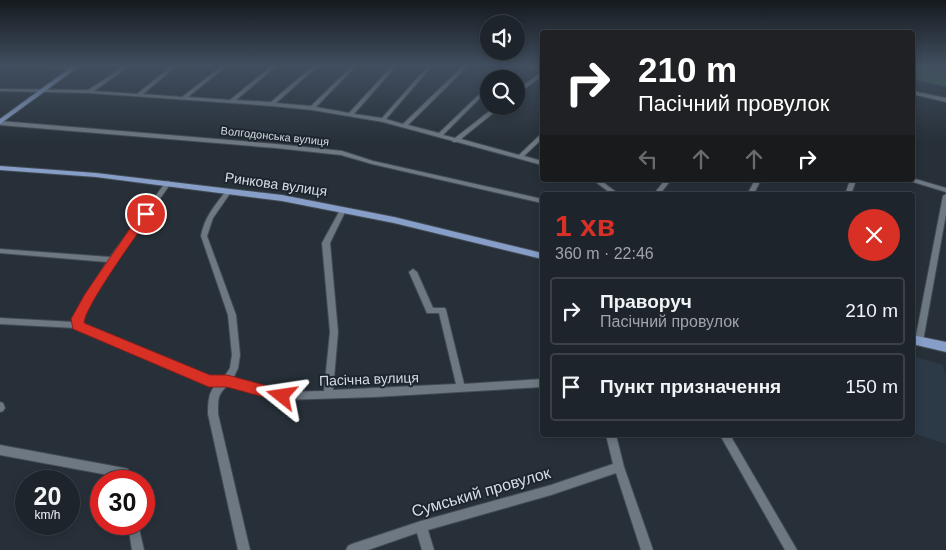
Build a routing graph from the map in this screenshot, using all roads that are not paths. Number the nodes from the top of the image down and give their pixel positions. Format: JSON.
{"nodes":[{"id":1,"x":14,"y":91,"type":"edge"},
{"id":2,"x":144,"y":91,"type":"edge"},
{"id":3,"x":192,"y":91,"type":"edge"},
{"id":4,"x":245,"y":91,"type":"edge"},
{"id":5,"x":287,"y":91,"type":"edge"},
{"id":6,"x":330,"y":91,"type":"edge"},
{"id":7,"x":372,"y":91,"type":"edge"},
{"id":8,"x":409,"y":91,"type":"edge"},
{"id":9,"x":440,"y":91,"type":"edge"},
{"id":10,"x":41,"y":92,"type":"junction"},
{"id":11,"x":90,"y":92,"type":"joint"},
{"id":12,"x":915,"y":93,"type":"edge"},
{"id":13,"x":480,"y":95,"type":"edge"},
{"id":14,"x":137,"y":96,"type":"junction"},
{"id":15,"x":182,"y":98,"type":"junction"},
{"id":16,"x":946,"y":100,"type":"edge"},
{"id":17,"x":232,"y":101,"type":"junction"},
{"id":18,"x":272,"y":104,"type":"junction"},
{"id":19,"x":312,"y":108,"type":"junction"},
{"id":20,"x":350,"y":115,"type":"junction"},
{"id":21,"x":488,"y":115,"type":"edge"},
{"id":22,"x":383,"y":120,"type":"junction"},
{"id":23,"x":0,"y":123,"type":"edge"},
{"id":24,"x":404,"y":126,"type":"junction"},
{"id":25,"x":439,"y":136,"type":"junction"},
{"id":26,"x":540,"y":138,"type":"edge"},
{"id":27,"x":455,"y":141,"type":"junction"},
{"id":28,"x":520,"y":157,"type":"junction"},
{"id":29,"x":540,"y":162,"type":"edge"},
{"id":30,"x":0,"y":168,"type":"edge"},
{"id":31,"x":915,"y":181,"type":"edge"},
{"id":32,"x":599,"y":182,"type":"edge"},
{"id":33,"x":666,"y":182,"type":"edge"},
{"id":34,"x":168,"y":183,"type":"junction"},
{"id":35,"x":946,"y":190,"type":"edge"},
{"id":36,"x":228,"y":192,"type":"junction"},
{"id":37,"x":613,"y":192,"type":"edge"},
{"id":38,"x":658,"y":192,"type":"edge"},
{"id":39,"x":946,"y":196,"type":"edge"},
{"id":40,"x":540,"y":200,"type":"edge"},
{"id":41,"x":343,"y":210,"type":"junction"},
{"id":42,"x":0,"y":251,"type":"edge"},
{"id":43,"x":540,"y":256,"type":"edge"},
{"id":44,"x":114,"y":260,"type":"junction"},
{"id":45,"x":413,"y":272,"type":"dead end"},
{"id":46,"x":0,"y":321,"type":"edge"},
{"id":47,"x":78,"y":326,"type":"junction"},
{"id":48,"x":916,"y":340,"type":"edge"},
{"id":49,"x":946,"y":348,"type":"edge"},
{"id":50,"x":227,"y":381,"type":"junction"},
{"id":51,"x":540,"y":383,"type":"edge"},
{"id":52,"x":461,"y":388,"type":"junction"},
{"id":53,"x":328,"y":394,"type":"junction"},
{"id":54,"x":612,"y":437,"type":"edge"},
{"id":55,"x":726,"y":437,"type":"edge"},
{"id":56,"x":0,"y":450,"type":"edge"},
{"id":57,"x":619,"y":467,"type":"junction"},
{"id":58,"x":108,"y":470,"type":"edge"},
{"id":59,"x":421,"y":526,"type":"junction"},
{"id":60,"x":135,"y":535,"type":"edge"},
{"id":61,"x":138,"y":550,"type":"edge"},
{"id":62,"x":244,"y":550,"type":"edge"},
{"id":63,"x":352,"y":550,"type":"edge"},
{"id":64,"x":428,"y":550,"type":"edge"},
{"id":65,"x":647,"y":550,"type":"edge"},
{"id":66,"x":791,"y":550,"type":"edge"}],
"edges":[{"from":1,"to":10,"type":"street"},
{"from":2,"to":14,"type":"street"},
{"from":3,"to":15,"type":"street"},
{"from":4,"to":17,"type":"street"},
{"from":5,"to":18,"type":"street"},
{"from":6,"to":19,"type":"street"},
{"from":7,"to":20,"type":"street"},
{"from":8,"to":22,"type":"street"},
{"from":9,"to":24,"type":"street"},
{"from":10,"to":11,"type":"street"},
{"from":10,"to":23,"type":"main road"},
{"from":11,"to":14,"type":"street"},
{"from":12,"to":16,"type":"street"},
{"from":13,"to":25,"type":"street"},
{"from":14,"to":15,"type":"street"},
{"from":15,"to":17,"type":"street"},
{"from":17,"to":18,"type":"street"},
{"from":18,"to":19,"type":"street"},
{"from":19,"to":20,"type":"street"},
{"from":20,"to":22,"type":"street"},
{"from":21,"to":27,"type":"street"},
{"from":22,"to":24,"type":"street"},
{"from":23,"to":40,"type":"street","name":"Волгодонська вулиця"},
{"from":24,"to":25,"type":"street"},
{"from":25,"to":27,"type":"street"},
{"from":26,"to":28,"type":"street"},
{"from":27,"to":28,"type":"street"},
{"from":28,"to":29,"type":"street"},
{"from":30,"to":34,"type":"main road","name":"Ринкова вулиця"},
{"from":31,"to":35,"type":"street"},
{"from":32,"to":37,"type":"street"},
{"from":33,"to":38,"type":"street"},
{"from":34,"to":36,"type":"main road","name":"Ринкова вулиця"},
{"from":34,"to":44,"type":"street"},
{"from":36,"to":41,"type":"main road","name":"Ринкова вулиця"},
{"from":36,"to":50,"type":"street"},
{"from":39,"to":48,"type":"street"},
{"from":41,"to":43,"type":"main road","name":"Ринкова вулиця"},
{"from":41,"to":53,"type":"street"},
{"from":42,"to":44,"type":"street"},
{"from":44,"to":47,"type":"street"},
{"from":45,"to":52,"type":"street"},
{"from":46,"to":47,"type":"street","name":"Пасічна вулиця"},
{"from":47,"to":50,"type":"street","name":"Пасічна вулиця"},
{"from":48,"to":49,"type":"main road"},
{"from":50,"to":53,"type":"street","name":"Пасічна вулиця"},
{"from":50,"to":62,"type":"street"},
{"from":51,"to":52,"type":"street","name":"Пасічна вулиця"},
{"from":52,"to":53,"type":"street","name":"Пасічна вулиця"},
{"from":54,"to":57,"type":"street"},
{"from":55,"to":66,"type":"street"},
{"from":56,"to":58,"type":"street"},
{"from":57,"to":59,"type":"street","name":"Сумський провулок"},
{"from":57,"to":65,"type":"street"},
{"from":59,"to":63,"type":"street","name":"Сумський провулок"},
{"from":59,"to":64,"type":"street"},
{"from":60,"to":61,"type":"street"}]}
